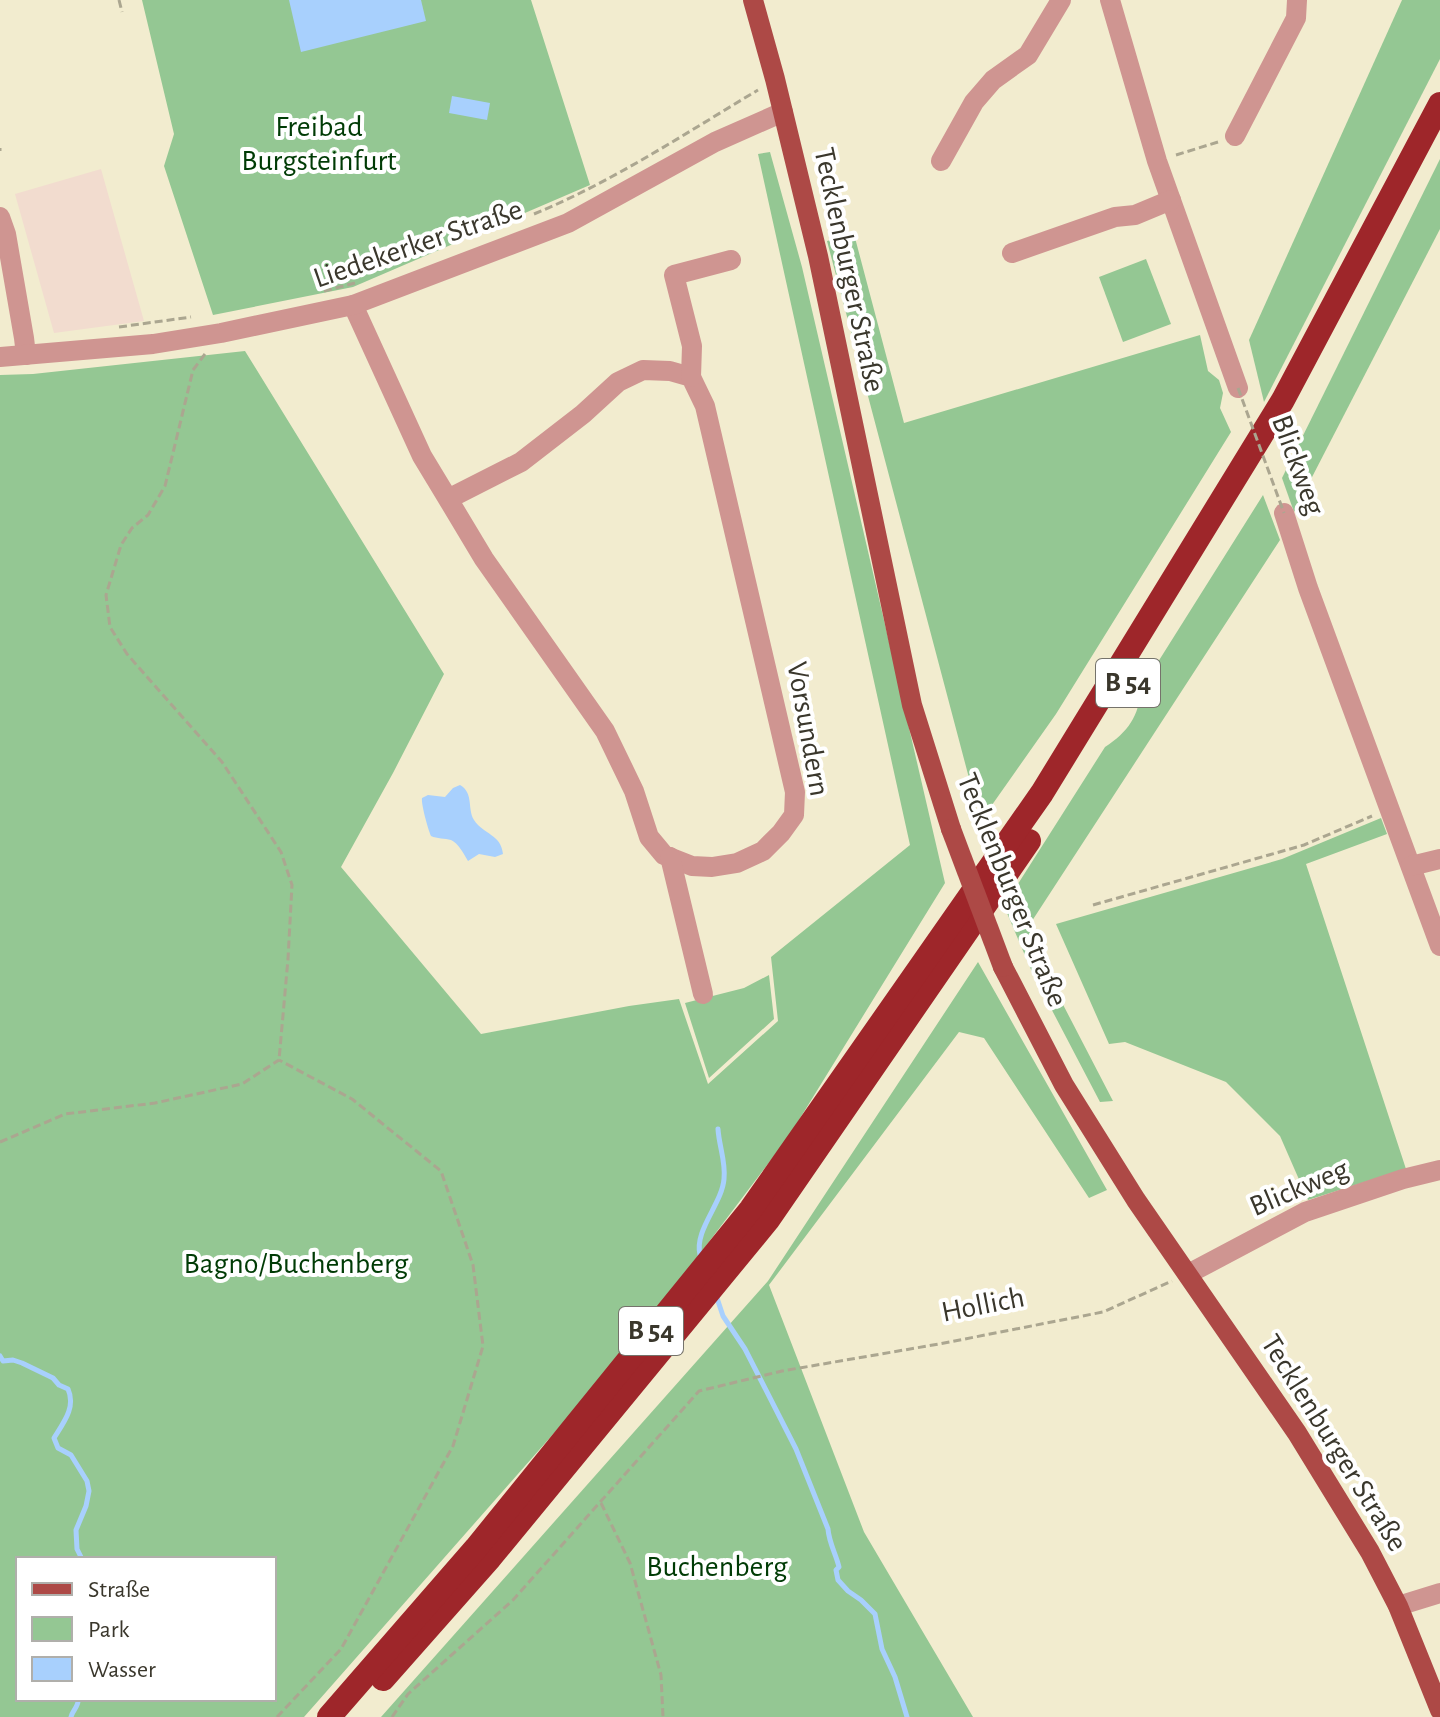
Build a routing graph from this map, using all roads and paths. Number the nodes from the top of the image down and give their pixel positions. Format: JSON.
{"nodes":[{"id":1,"x":119,"y":0,"type":"edge"},
{"id":2,"x":753,"y":0,"type":"edge"},
{"id":3,"x":1061,"y":0,"type":"edge"},
{"id":4,"x":1110,"y":0,"type":"edge"},
{"id":5,"x":1297,"y":0,"type":"edge"},
{"id":6,"x":122,"y":12,"type":"dead end"},
{"id":7,"x":775,"y":79,"type":"junction"},
{"id":8,"x":1440,"y":104,"type":"edge"},
{"id":9,"x":783,"y":112,"type":"junction"},
{"id":10,"x":1440,"y":133,"type":"edge"},
{"id":11,"x":1235,"y":136,"type":"joint"},
{"id":12,"x":941,"y":161,"type":"dead end"},
{"id":13,"x":1157,"y":161,"type":"junction"},
{"id":14,"x":1171,"y":200,"type":"junction"},
{"id":15,"x":530,"y":216,"type":"dead end"},
{"id":16,"x":0,"y":217,"type":"edge"},
{"id":17,"x":1012,"y":253,"type":"dead end"},
{"id":18,"x":731,"y":260,"type":"dead end"},
{"id":19,"x":364,"y":280,"type":"dead end"},
{"id":20,"x":321,"y":291,"type":"dead end"},
{"id":21,"x":353,"y":305,"type":"junction"},
{"id":22,"x":194,"y":317,"type":"dead end"},
{"id":23,"x":117,"y":327,"type":"dead end"},
{"id":24,"x":221,"y":333,"type":"junction"},
{"id":25,"x":26,"y":355,"type":"junction"},
{"id":26,"x":0,"y":357,"type":"edge"},
{"id":27,"x":691,"y":377,"type":"junction"},
{"id":28,"x":1238,"y":388,"type":"joint"},
{"id":29,"x":448,"y":499,"type":"junction"},
{"id":30,"x":1284,"y":513,"type":"joint"},
{"id":31,"x":1390,"y":809,"type":"junction"},
{"id":32,"x":670,"y":857,"type":"junction"},
{"id":33,"x":1440,"y":859,"type":"edge"},
{"id":34,"x":1411,"y":866,"type":"junction"},
{"id":35,"x":1093,"y":905,"type":"dead end"},
{"id":36,"x":1440,"y":946,"type":"edge"},
{"id":37,"x":703,"y":994,"type":"dead end"},
{"id":38,"x":279,"y":1060,"type":"junction"},
{"id":39,"x":0,"y":1142,"type":"edge"},
{"id":40,"x":1440,"y":1170,"type":"edge"},
{"id":41,"x":1188,"y":1274,"type":"junction"},
{"id":42,"x":601,"y":1503,"type":"junction"},
{"id":43,"x":1440,"y":1593,"type":"edge"},
{"id":44,"x":1398,"y":1606,"type":"junction"},
{"id":45,"x":1440,"y":1710,"type":"edge"},
{"id":46,"x":277,"y":1717,"type":"edge"},
{"id":47,"x":329,"y":1717,"type":"edge"},
{"id":48,"x":350,"y":1717,"type":"edge"},
{"id":49,"x":392,"y":1717,"type":"edge"},
{"id":50,"x":663,"y":1717,"type":"edge"}],
"edges":[{"from":1,"to":6,"type":"path"},
{"from":2,"to":7,"type":"main road","name":"Tecklenburger Straße"},
{"from":3,"to":12,"type":"street"},
{"from":4,"to":13,"type":"street","name":"Blickweg"},
{"from":5,"to":11,"type":"street"},
{"from":7,"to":9,"type":"main road","name":"Tecklenburger Straße"},
{"from":7,"to":15,"type":"path"},
{"from":8,"to":47,"type":"highway","number":"B 54"},
{"from":9,"to":21,"type":"street","name":"Liedekerker Straße"},
{"from":9,"to":41,"type":"main road","name":"Tecklenburger Straße","bridge":true},
{"from":10,"to":48,"type":"highway","number":"B 54"},
{"from":11,"to":13,"type":"path"},
{"from":13,"to":14,"type":"street","name":"Blickweg"},
{"from":14,"to":17,"type":"street"},
{"from":14,"to":28,"type":"street","name":"Blickweg"},
{"from":16,"to":25,"type":"street"},
{"from":18,"to":27,"type":"street"},
{"from":19,"to":20,"type":"path"},
{"from":21,"to":24,"type":"street","name":"Liedekerker Straße"},
{"from":21,"to":29,"type":"street"},
{"from":22,"to":23,"type":"path"},
{"from":24,"to":25,"type":"street","name":"Liedekerker Straße"},
{"from":24,"to":38,"type":"path"},
{"from":25,"to":26,"type":"street","name":"Liedekerker Straße"},
{"from":27,"to":29,"type":"street"},
{"from":27,"to":32,"type":"street","name":"Vorsundern"},
{"from":28,"to":30,"type":"path","name":"Blickweg","bridge":true},
{"from":29,"to":32,"type":"street"},
{"from":30,"to":31,"type":"street","name":"Blickweg"},
{"from":31,"to":34,"type":"street","name":"Blickweg"},
{"from":31,"to":35,"type":"path"},
{"from":32,"to":37,"type":"street"},
{"from":33,"to":34,"type":"street"},
{"from":34,"to":36,"type":"street","name":"Blickweg"},
{"from":38,"to":39,"type":"path"},
{"from":38,"to":46,"type":"path"},
{"from":40,"to":41,"type":"street","name":"Blickweg"},
{"from":41,"to":42,"type":"path","name":"Hollich"},
{"from":41,"to":44,"type":"main road","name":"Tecklenburger Straße"},
{"from":42,"to":49,"type":"path","name":"Hollich"},
{"from":42,"to":50,"type":"path"},
{"from":43,"to":44,"type":"street"},
{"from":44,"to":45,"type":"main road","name":"Tecklenburger Straße"}]}
